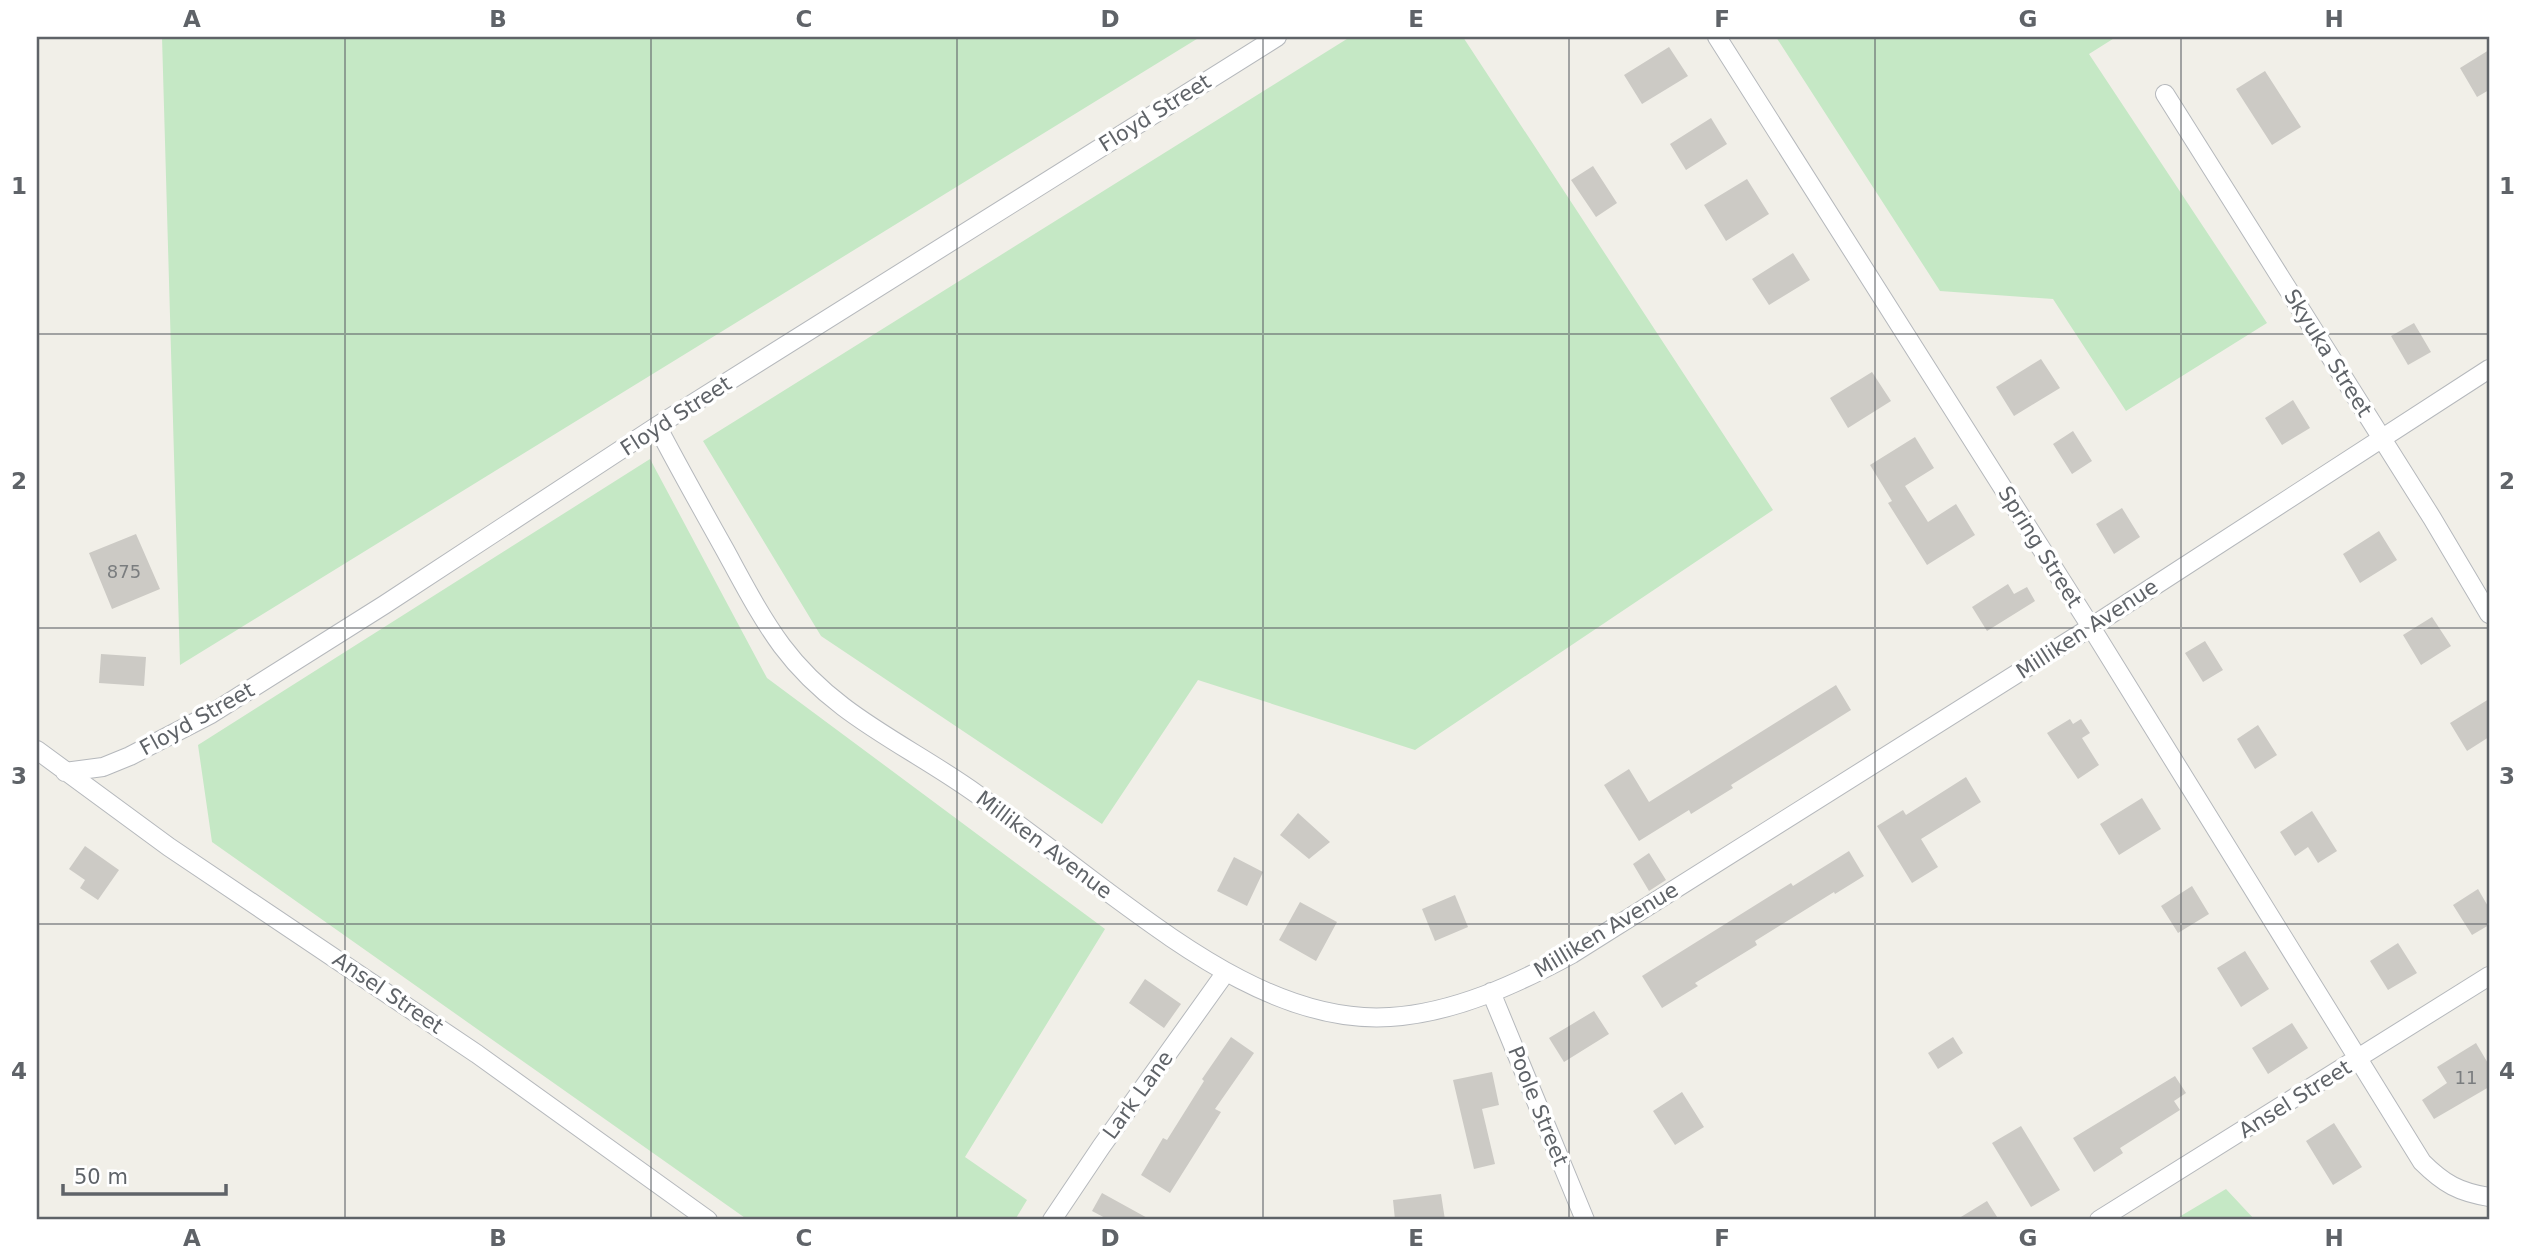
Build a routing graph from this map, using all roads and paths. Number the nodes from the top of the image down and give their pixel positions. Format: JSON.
{"nodes":[{"id":1,"x":1277,"y":37,"type":"edge"},
{"id":2,"x":1717,"y":37,"type":"edge"},
{"id":3,"x":2165,"y":94,"type":"dead end"},
{"id":4,"x":2489,"y":369,"type":"edge"},
{"id":5,"x":657,"y":426,"type":"junction"},
{"id":6,"x":2381,"y":438,"type":"junction"},
{"id":7,"x":2489,"y":614,"type":"edge"},
{"id":8,"x":2091,"y":627,"type":"junction"},
{"id":9,"x":37,"y":750,"type":"edge"},
{"id":10,"x":65,"y":772,"type":"junction"},
{"id":11,"x":1226,"y":972,"type":"junction"},
{"id":12,"x":2489,"y":976,"type":"edge"},
{"id":13,"x":1491,"y":992,"type":"junction"},
{"id":14,"x":2358,"y":1059,"type":"junction"},
{"id":15,"x":2489,"y":1197,"type":"edge"},
{"id":16,"x":708,"y":1220,"type":"edge"},
{"id":17,"x":1052,"y":1220,"type":"edge"},
{"id":18,"x":1585,"y":1220,"type":"edge"},
{"id":19,"x":2099,"y":1220,"type":"edge"}],
"edges":[{"from":1,"to":5,"type":"street","name":"Floyd Street"},
{"from":2,"to":8,"type":"street","name":"Spring Street"},
{"from":3,"to":6,"type":"street","name":"Skyuka Street"},
{"from":4,"to":6,"type":"street","name":"Milliken Avenue"},
{"from":5,"to":10,"type":"street","name":"Floyd Street"},
{"from":5,"to":11,"type":"street","name":"Milliken Avenue"},
{"from":6,"to":7,"type":"street","name":"Skyuka Street"},
{"from":6,"to":8,"type":"street","name":"Milliken Avenue"},
{"from":8,"to":13,"type":"street","name":"Milliken Avenue"},
{"from":8,"to":14,"type":"street","name":"Spring Street"},
{"from":9,"to":10,"type":"street","name":"Ansel Street"},
{"from":10,"to":16,"type":"street","name":"Ansel Street"},
{"from":11,"to":13,"type":"street","name":"Milliken Avenue"},
{"from":11,"to":17,"type":"street","name":"Lark Lane"},
{"from":12,"to":14,"type":"street","name":"Ansel Street"},
{"from":13,"to":18,"type":"street","name":"Poole Street"},
{"from":14,"to":15,"type":"street","name":"Spring Street"},
{"from":14,"to":19,"type":"street","name":"Ansel Street"}]}
